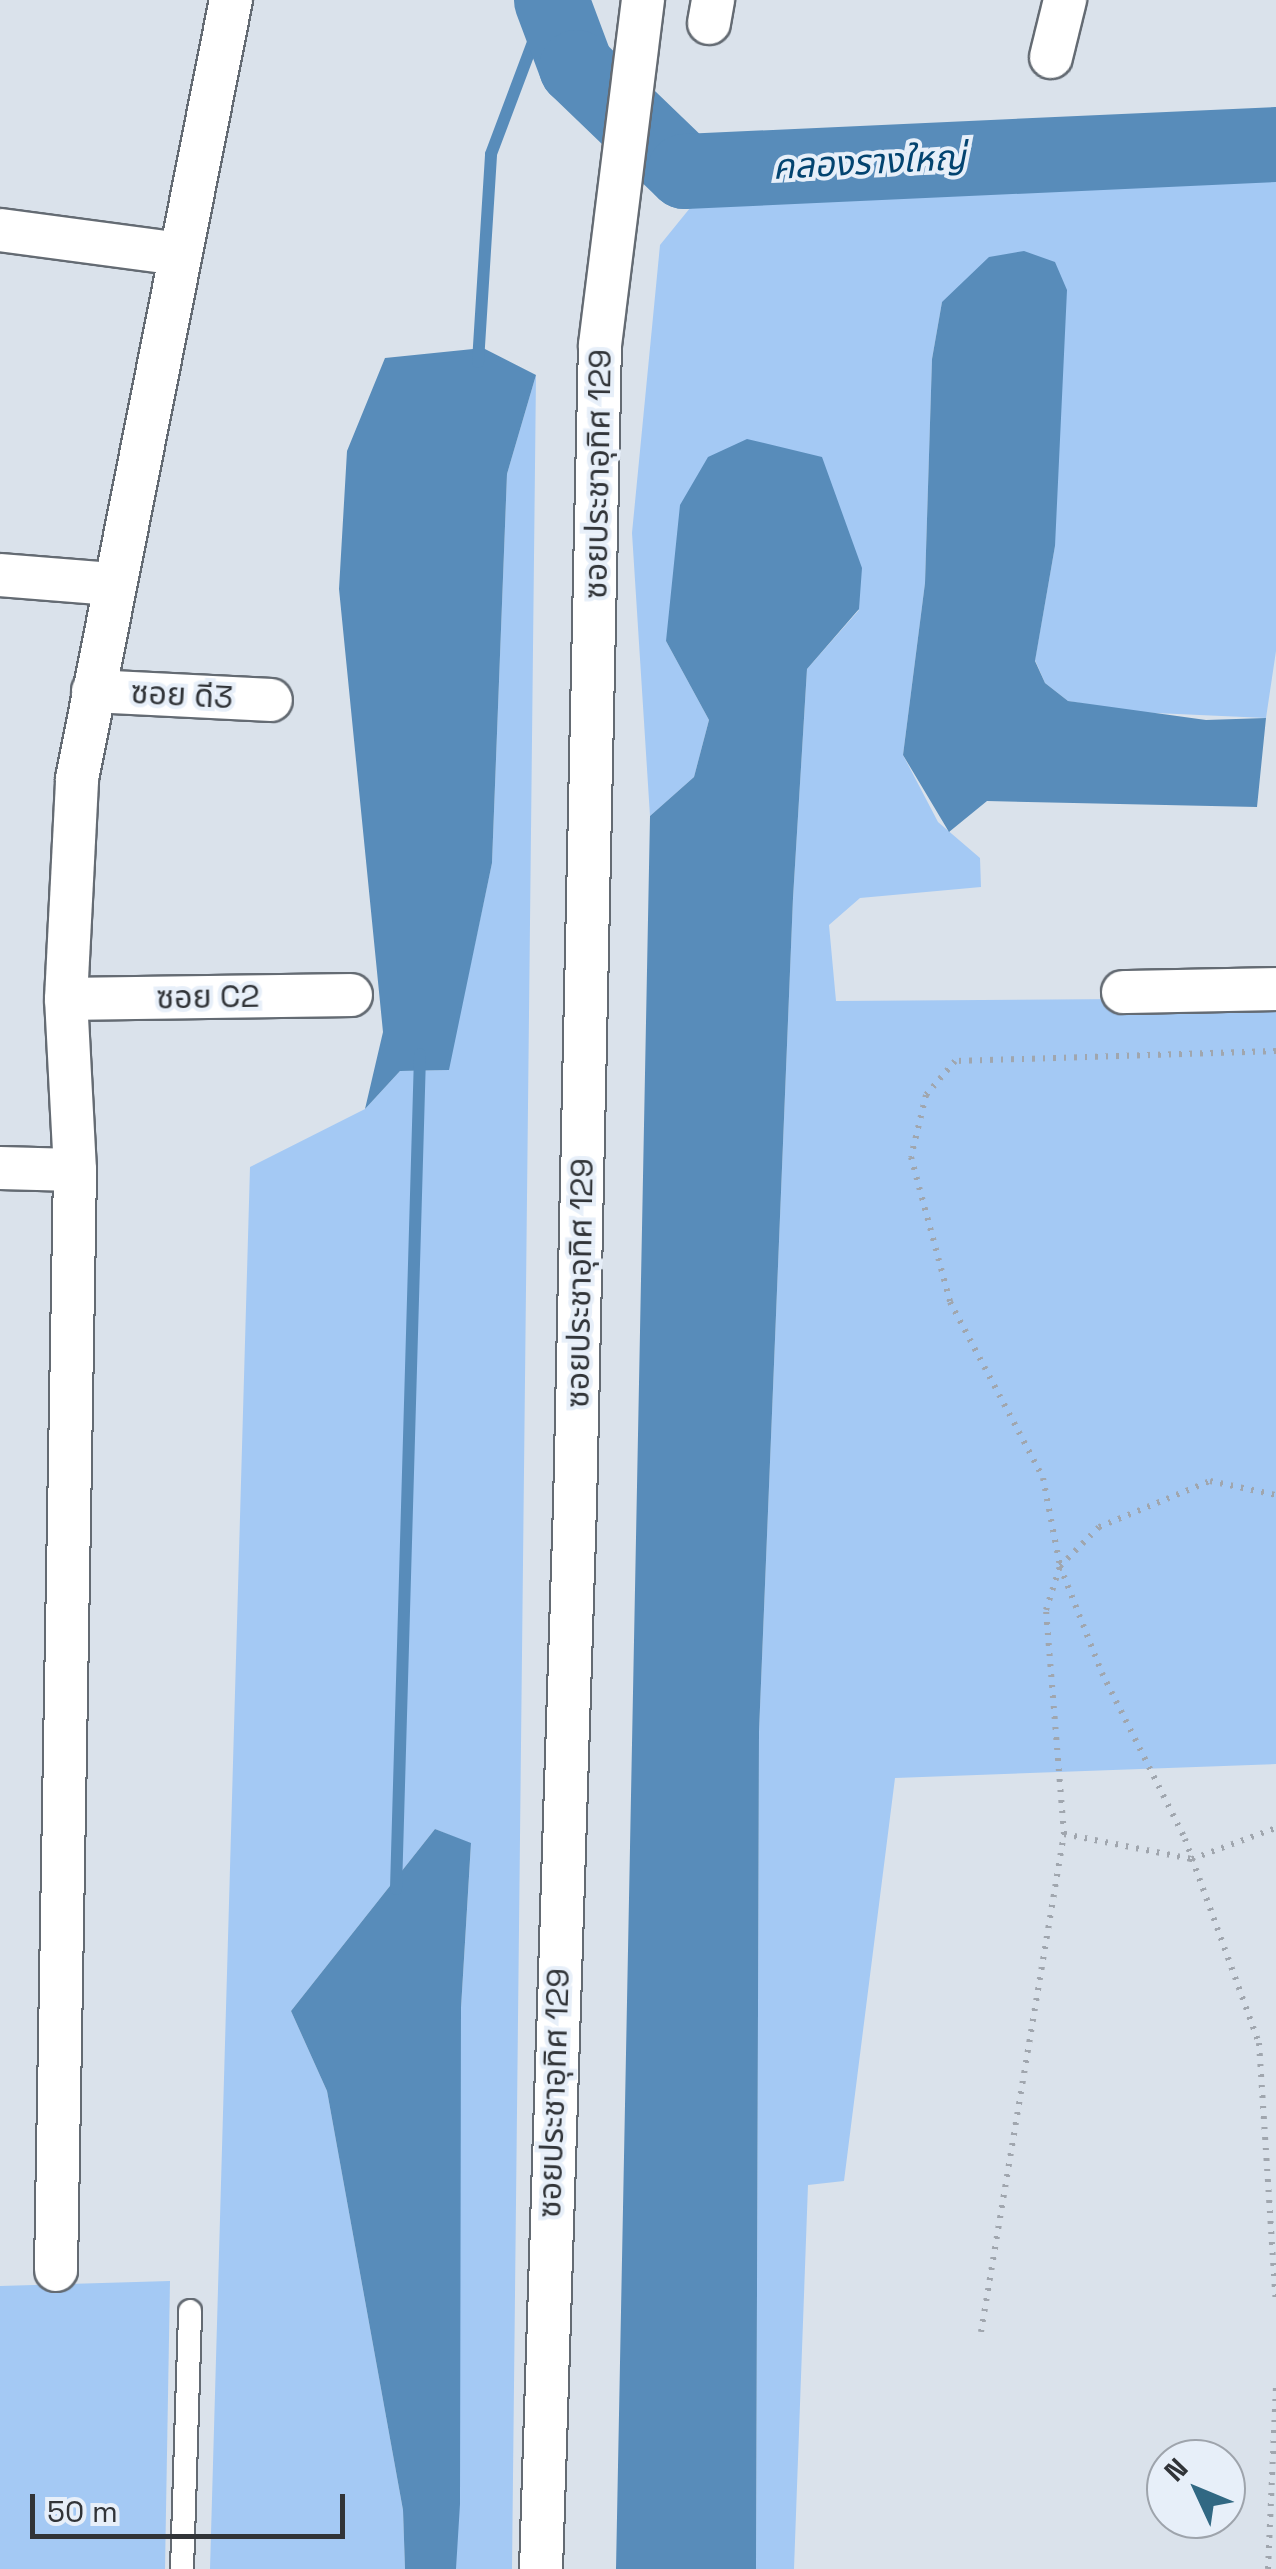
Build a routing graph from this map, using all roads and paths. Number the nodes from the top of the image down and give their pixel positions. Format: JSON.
{"nodes":[{"id":1,"x":231,"y":0,"type":"edge"},
{"id":2,"x":643,"y":0,"type":"edge"},
{"id":3,"x":1065,"y":0,"type":"edge"},
{"id":4,"x":1051,"y":58,"type":"dead end"},
{"id":5,"x":0,"y":230,"type":"edge"},
{"id":6,"x":180,"y":254,"type":"junction"},
{"id":7,"x":0,"y":575,"type":"edge"},
{"id":8,"x":113,"y":584,"type":"junction"},
{"id":9,"x":93,"y":691,"type":"junction"},
{"id":10,"x":272,"y":700,"type":"dead end"},
{"id":11,"x":1276,"y":989,"type":"edge"},
{"id":12,"x":1123,"y":992,"type":"dead end"},
{"id":13,"x":351,"y":996,"type":"dead end"},
{"id":14,"x":66,"y":999,"type":"junction"},
{"id":15,"x":1276,"y":1050,"type":"edge"},
{"id":16,"x":0,"y":1168,"type":"edge"},
{"id":17,"x":75,"y":1170,"type":"junction"},
{"id":18,"x":1276,"y":1495,"type":"edge"},
{"id":19,"x":1060,"y":1566,"type":"junction"},
{"id":20,"x":1276,"y":1828,"type":"edge"},
{"id":21,"x":1064,"y":1834,"type":"junction"},
{"id":22,"x":1192,"y":1859,"type":"junction"},
{"id":23,"x":56,"y":2270,"type":"dead end"},
{"id":24,"x":1276,"y":2304,"type":"edge"},
{"id":25,"x":190,"y":2311,"type":"dead end"},
{"id":26,"x":981,"y":2332,"type":"dead end"},
{"id":27,"x":1276,"y":2386,"type":"edge"},
{"id":28,"x":182,"y":2569,"type":"edge"},
{"id":29,"x":540,"y":2569,"type":"edge"},
{"id":30,"x":1268,"y":2569,"type":"edge"}],
"edges":[{"from":1,"to":6,"type":"street"},
{"from":2,"to":29,"type":"street","name":"ซอยประชาอุทิศ 129"},
{"from":3,"to":4,"type":"street"},
{"from":5,"to":6,"type":"street"},
{"from":6,"to":8,"type":"street"},
{"from":7,"to":8,"type":"street"},
{"from":8,"to":9,"type":"street"},
{"from":9,"to":10,"type":"street","name":"ซอย ดี3"},
{"from":9,"to":14,"type":"street"},
{"from":11,"to":12,"type":"street"},
{"from":13,"to":14,"type":"street","name":"ซอย C2"},
{"from":14,"to":17,"type":"street"},
{"from":15,"to":19,"type":"path"},
{"from":16,"to":17,"type":"street"},
{"from":17,"to":23,"type":"street"},
{"from":18,"to":19,"type":"path"},
{"from":19,"to":21,"type":"path"},
{"from":19,"to":22,"type":"path"},
{"from":20,"to":22,"type":"path"},
{"from":21,"to":22,"type":"path"},
{"from":21,"to":26,"type":"path"},
{"from":22,"to":24,"type":"path"},
{"from":25,"to":28,"type":"lane"},
{"from":27,"to":30,"type":"path"}]}
